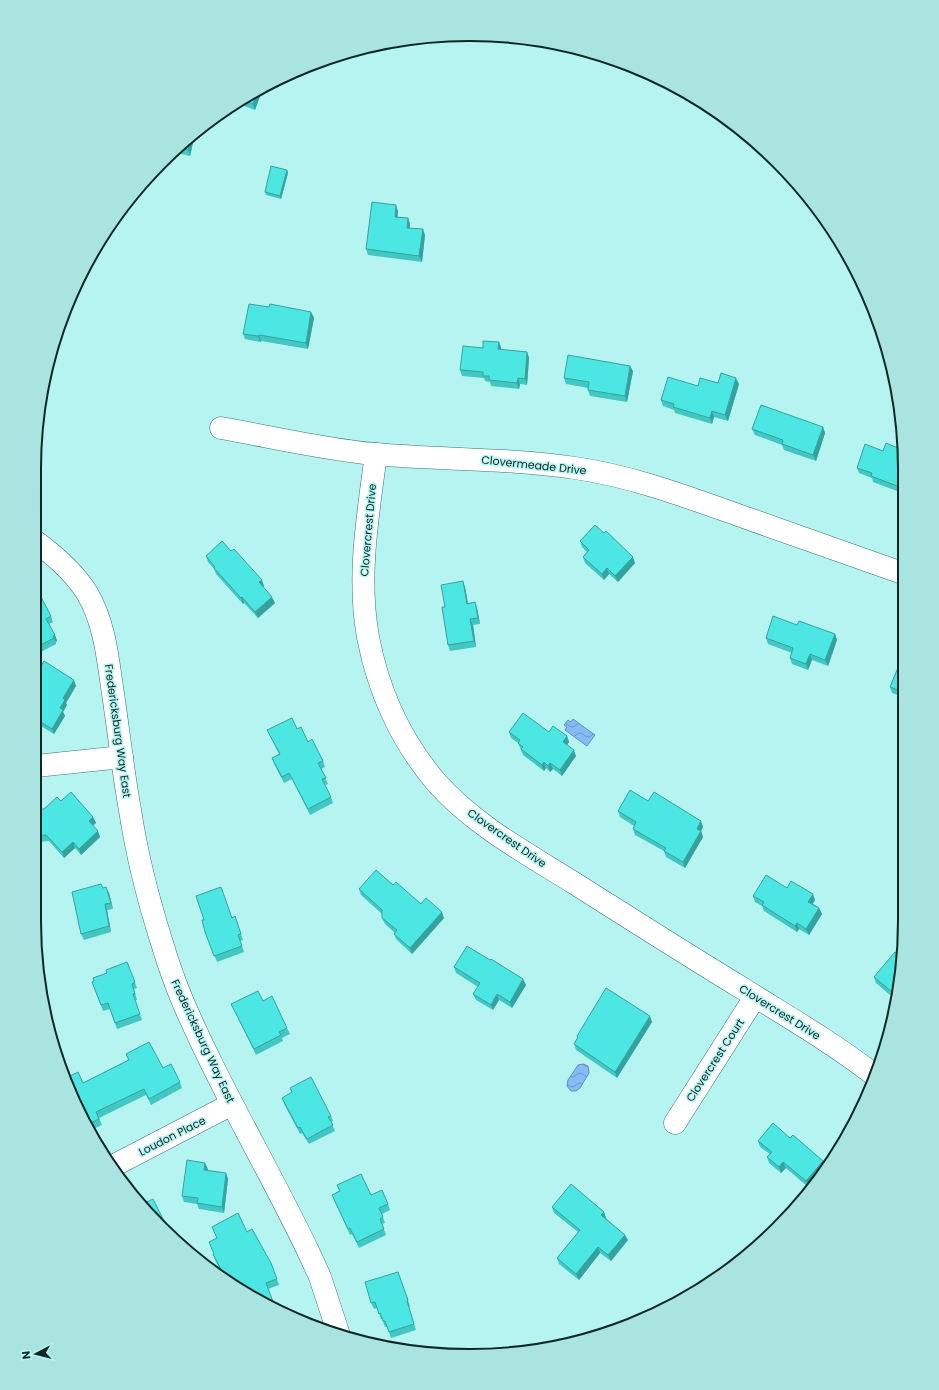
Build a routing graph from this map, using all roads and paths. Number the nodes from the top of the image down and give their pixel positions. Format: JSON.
{"nodes":[{"id":1,"x":221,"y":428,"type":"dead end"},
{"id":2,"x":376,"y":454,"type":"junction"},
{"id":3,"x":41,"y":546,"type":"edge"},
{"id":4,"x":898,"y":572,"type":"edge"},
{"id":5,"x":122,"y":757,"type":"junction"},
{"id":6,"x":41,"y":765,"type":"edge"},
{"id":7,"x":755,"y":997,"type":"junction"},
{"id":8,"x":870,"y":1072,"type":"edge"},
{"id":9,"x":232,"y":1104,"type":"junction"},
{"id":10,"x":675,"y":1123,"type":"dead end"},
{"id":11,"x":117,"y":1164,"type":"edge"},
{"id":12,"x":336,"y":1327,"type":"edge"}],
"edges":[{"from":1,"to":2,"type":"street","name":"Clovermeade Drive"},
{"from":2,"to":4,"type":"street","name":"Clovermeade Drive"},
{"from":2,"to":7,"type":"street","name":"Clovercrest Drive"},
{"from":3,"to":5,"type":"street","name":"Fredericksburg Way East"},
{"from":5,"to":6,"type":"street"},
{"from":5,"to":9,"type":"street","name":"Fredericksburg Way East"},
{"from":7,"to":8,"type":"street","name":"Clovercrest Drive"},
{"from":7,"to":10,"type":"street","name":"Clovercrest Court"},
{"from":9,"to":11,"type":"street","name":"Loudon Place"},
{"from":9,"to":12,"type":"street","name":"Fredericksburg Way East"}]}
